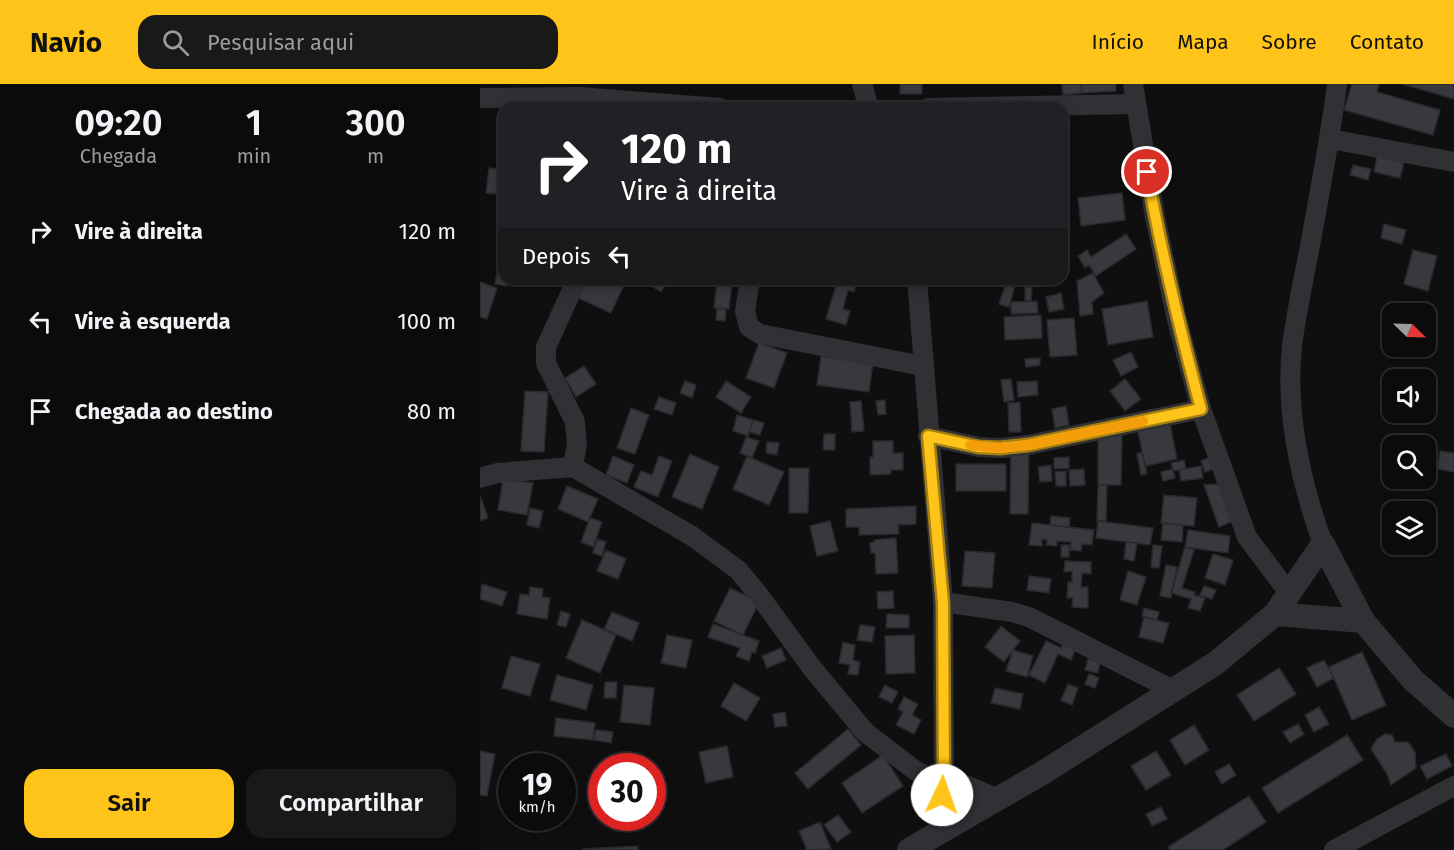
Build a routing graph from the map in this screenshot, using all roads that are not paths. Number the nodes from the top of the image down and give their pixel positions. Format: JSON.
{"nodes":[{"id":1,"x":862,"y":84,"type":"edge"},
{"id":2,"x":1133,"y":84,"type":"edge"},
{"id":3,"x":1337,"y":84,"type":"edge"},
{"id":4,"x":480,"y":98,"type":"edge"},
{"id":5,"x":559,"y":102,"type":"edge"},
{"id":6,"x":867,"y":102,"type":"edge"},
{"id":7,"x":1136,"y":104,"type":"junction"},
{"id":8,"x":1068,"y":105,"type":"edge"},
{"id":9,"x":1330,"y":139,"type":"junction"},
{"id":10,"x":1454,"y":162,"type":"edge"},
{"id":11,"x":574,"y":285,"type":"edge"},
{"id":12,"x":749,"y":285,"type":"edge"},
{"id":13,"x":917,"y":285,"type":"edge"},
{"id":14,"x":923,"y":366,"type":"junction"},
{"id":15,"x":1201,"y":409,"type":"junction"},
{"id":16,"x":928,"y":436,"type":"junction"},
{"id":17,"x":573,"y":467,"type":"junction"},
{"id":18,"x":480,"y":478,"type":"edge"},
{"id":19,"x":1323,"y":544,"type":"junction"},
{"id":20,"x":1289,"y":593,"type":"junction"},
{"id":21,"x":943,"y":603,"type":"junction"},
{"id":22,"x":1275,"y":614,"type":"junction"},
{"id":23,"x":1363,"y":621,"type":"junction"},
{"id":24,"x":1173,"y":690,"type":"junction"},
{"id":25,"x":1454,"y":717,"type":"edge"},
{"id":26,"x":944,"y":776,"type":"junction"},
{"id":27,"x":1454,"y":786,"type":"edge"},
{"id":28,"x":998,"y":799,"type":"junction"},
{"id":29,"x":939,"y":833,"type":"junction"},
{"id":30,"x":909,"y":850,"type":"edge"},
{"id":31,"x":1334,"y":850,"type":"edge"}],
"edges":[{"from":1,"to":6,"type":"street"},
{"from":2,"to":7,"type":"street"},
{"from":3,"to":9,"type":"street"},
{"from":4,"to":5,"type":"street"},
{"from":7,"to":8,"type":"street"},
{"from":7,"to":15,"type":"street"},
{"from":9,"to":10,"type":"street"},
{"from":9,"to":19,"type":"street"},
{"from":11,"to":17,"type":"street"},
{"from":12,"to":14,"type":"street"},
{"from":13,"to":14,"type":"street"},
{"from":14,"to":16,"type":"street"},
{"from":15,"to":16,"type":"street"},
{"from":15,"to":20,"type":"street"},
{"from":16,"to":21,"type":"street"},
{"from":17,"to":18,"type":"street"},
{"from":17,"to":26,"type":"street"},
{"from":19,"to":20,"type":"street"},
{"from":19,"to":23,"type":"street"},
{"from":20,"to":22,"type":"street"},
{"from":21,"to":24,"type":"street"},
{"from":21,"to":26,"type":"street"},
{"from":22,"to":23,"type":"street"},
{"from":22,"to":24,"type":"street"},
{"from":23,"to":25,"type":"street"},
{"from":24,"to":28,"type":"street"},
{"from":26,"to":28,"type":"street"},
{"from":26,"to":29,"type":"street"},
{"from":27,"to":31,"type":"street"},
{"from":28,"to":29,"type":"street"},
{"from":29,"to":30,"type":"street"}]}
